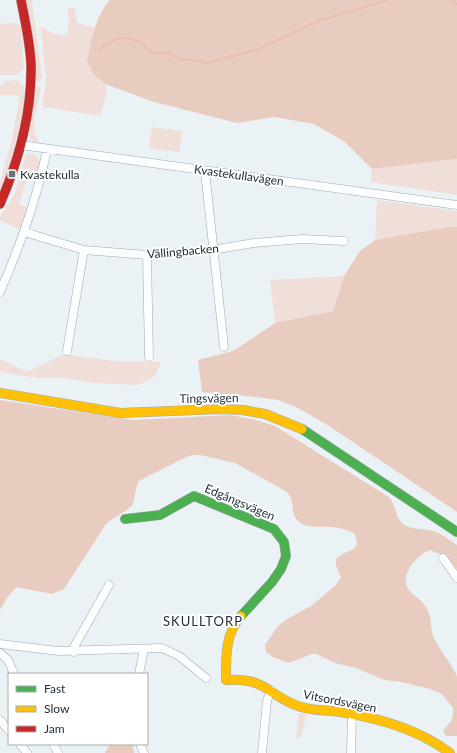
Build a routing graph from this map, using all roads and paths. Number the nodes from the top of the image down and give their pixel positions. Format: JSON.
{"nodes":[{"id":1,"x":22,"y":0,"type":"edge"},
{"id":2,"x":21,"y":144,"type":"junction"},
{"id":3,"x":47,"y":149,"type":"junction"},
{"id":4,"x":205,"y":171,"type":"junction"},
{"id":5,"x":0,"y":204,"type":"edge"},
{"id":6,"x":457,"y":205,"type":"edge"},
{"id":7,"x":24,"y":232,"type":"junction"},
{"id":8,"x":344,"y":241,"type":"dead end"},
{"id":9,"x":84,"y":250,"type":"junction"},
{"id":10,"x":212,"y":250,"type":"junction"},
{"id":11,"x":147,"y":255,"type":"junction"},
{"id":12,"x":0,"y":292,"type":"edge"},
{"id":13,"x":224,"y":346,"type":"dead end"},
{"id":14,"x":67,"y":351,"type":"dead end"},
{"id":15,"x":149,"y":357,"type":"dead end"},
{"id":16,"x":0,"y":393,"type":"edge"},
{"id":17,"x":125,"y":519,"type":"dead end"},
{"id":18,"x":457,"y":532,"type":"edge"},
{"id":19,"x":443,"y":558,"type":"dead end"},
{"id":20,"x":457,"y":578,"type":"edge"},
{"id":21,"x":109,"y":585,"type":"dead end"},
{"id":22,"x":0,"y":644,"type":"edge"},
{"id":23,"x":144,"y":649,"type":"junction"},
{"id":24,"x":74,"y":652,"type":"junction"},
{"id":25,"x":0,"y":653,"type":"edge"},
{"id":26,"x":14,"y":673,"type":"edge"},
{"id":27,"x":139,"y":673,"type":"edge"},
{"id":28,"x":206,"y":678,"type":"dead end"},
{"id":29,"x":226,"y":680,"type":"joint"},
{"id":30,"x":271,"y":690,"type":"junction"},
{"id":31,"x":352,"y":715,"type":"junction"},
{"id":32,"x":0,"y":720,"type":"edge"},
{"id":33,"x":8,"y":730,"type":"edge"},
{"id":34,"x":21,"y":745,"type":"edge"},
{"id":35,"x":27,"y":753,"type":"edge"},
{"id":36,"x":262,"y":753,"type":"edge"},
{"id":37,"x":351,"y":753,"type":"edge"},
{"id":38,"x":450,"y":753,"type":"edge"}],
"edges":[{"from":1,"to":2,"type":"street"},
{"from":2,"to":3,"type":"street","name":"Kvastekullavägen"},
{"from":2,"to":5,"type":"street"},
{"from":3,"to":4,"type":"street","name":"Kvastekullavägen"},
{"from":3,"to":7,"type":"street"},
{"from":4,"to":6,"type":"street","name":"Kvastekullavägen"},
{"from":4,"to":10,"type":"street"},
{"from":7,"to":9,"type":"street","name":"Vällingbacken"},
{"from":7,"to":12,"type":"street"},
{"from":8,"to":10,"type":"street","name":"Vällingbacken"},
{"from":9,"to":11,"type":"street","name":"Vällingbacken"},
{"from":9,"to":14,"type":"street"},
{"from":10,"to":11,"type":"street","name":"Vällingbacken"},
{"from":10,"to":13,"type":"street"},
{"from":11,"to":15,"type":"street"},
{"from":16,"to":18,"type":"street","name":"Tingsvägen"},
{"from":17,"to":29,"type":"street","name":"Edgångsvägen"},
{"from":19,"to":20,"type":"street"},
{"from":21,"to":24,"type":"street"},
{"from":22,"to":24,"type":"street"},
{"from":23,"to":24,"type":"street"},
{"from":23,"to":27,"type":"street"},
{"from":23,"to":28,"type":"street"},
{"from":25,"to":26,"type":"street"},
{"from":29,"to":30,"type":"street","name":"Vitsordsvägen"},
{"from":30,"to":31,"type":"street","name":"Vitsordsvägen"},
{"from":30,"to":36,"type":"street"},
{"from":31,"to":37,"type":"street"},
{"from":31,"to":38,"type":"street","name":"Vitsordsvägen"},
{"from":32,"to":33,"type":"street"},
{"from":34,"to":35,"type":"street"}]}
